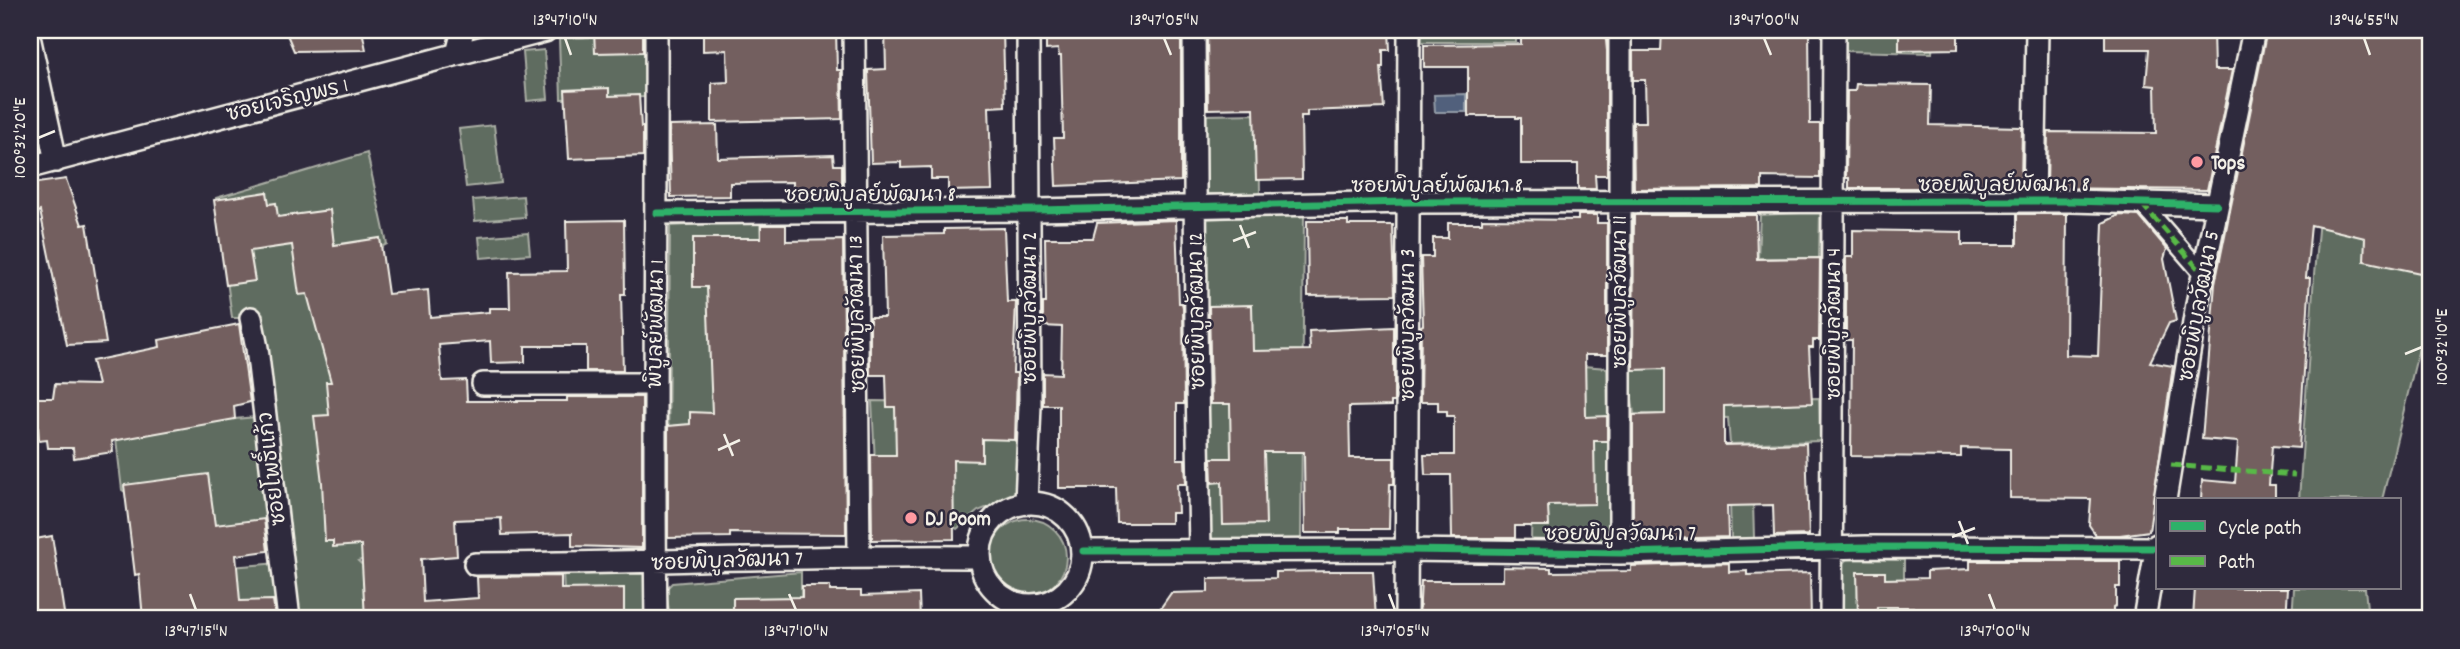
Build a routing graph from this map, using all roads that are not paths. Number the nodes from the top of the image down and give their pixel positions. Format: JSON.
{"nodes":[{"id":1,"x":463,"y":30,"type":"edge"},
{"id":2,"x":656,"y":30,"type":"edge"},
{"id":3,"x":854,"y":30,"type":"edge"},
{"id":4,"x":1028,"y":30,"type":"edge"},
{"id":5,"x":1194,"y":30,"type":"edge"},
{"id":6,"x":1409,"y":30,"type":"edge"},
{"id":7,"x":1619,"y":30,"type":"edge"},
{"id":8,"x":1834,"y":30,"type":"edge"},
{"id":9,"x":2036,"y":30,"type":"edge"},
{"id":10,"x":2254,"y":30,"type":"edge"},
{"id":11,"x":545,"y":31,"type":"edge"},
{"id":12,"x":30,"y":41,"type":"edge"},
{"id":13,"x":457,"y":54,"type":"junction"},
{"id":14,"x":56,"y":161,"type":"junction"},
{"id":15,"x":30,"y":167,"type":"edge"},
{"id":16,"x":2034,"y":201,"type":"junction"},
{"id":17,"x":1408,"y":202,"type":"junction"},
{"id":18,"x":1833,"y":202,"type":"junction"},
{"id":19,"x":1619,"y":203,"type":"junction"},
{"id":20,"x":2142,"y":204,"type":"junction"},
{"id":21,"x":1195,"y":205,"type":"junction"},
{"id":22,"x":2217,"y":205,"type":"junction"},
{"id":23,"x":1029,"y":210,"type":"junction"},
{"id":24,"x":855,"y":211,"type":"junction"},
{"id":25,"x":657,"y":213,"type":"junction"},
{"id":26,"x":2203,"y":274,"type":"junction"},
{"id":27,"x":251,"y":318,"type":"dead end"},
{"id":28,"x":483,"y":384,"type":"dead end"},
{"id":29,"x":654,"y":384,"type":"junction"},
{"id":30,"x":2165,"y":498,"type":"edge"},
{"id":31,"x":1026,"y":503,"type":"junction"},
{"id":32,"x":2156,"y":546,"type":"edge"},
{"id":33,"x":1831,"y":548,"type":"junction"},
{"id":34,"x":1200,"y":550,"type":"junction"},
{"id":35,"x":1406,"y":550,"type":"junction"},
{"id":36,"x":1083,"y":551,"type":"junction"},
{"id":37,"x":2156,"y":552,"type":"edge"},
{"id":38,"x":1620,"y":553,"type":"junction"},
{"id":39,"x":859,"y":555,"type":"junction"},
{"id":40,"x":980,"y":557,"type":"junction"},
{"id":41,"x":656,"y":562,"type":"junction"},
{"id":42,"x":475,"y":564,"type":"dead end"},
{"id":43,"x":1030,"y":612,"type":"edge"},
{"id":44,"x":289,"y":619,"type":"edge"},
{"id":45,"x":656,"y":619,"type":"edge"},
{"id":46,"x":1406,"y":619,"type":"edge"},
{"id":47,"x":1831,"y":619,"type":"edge"},
{"id":48,"x":2144,"y":619,"type":"edge"}],
"edges":[{"from":1,"to":13,"type":"street"},
{"from":2,"to":25,"type":"street","name":"พิบูลย์พัฒนา 1"},
{"from":3,"to":24,"type":"street","name":"ซอยพิบูลวัฒนา 13"},
{"from":4,"to":23,"type":"street","name":"ซอยพิบูลวัฒนา 2"},
{"from":5,"to":21,"type":"street","name":"ซอยพิบูลวัฒนา 12"},
{"from":6,"to":17,"type":"street","name":"ซอยพิบูลวัฒนา 3"},
{"from":7,"to":19,"type":"street","name":"ซอยพิบูลวัฒนา 11"},
{"from":8,"to":18,"type":"street","name":"ซอยพิบูลวัฒนา 4"},
{"from":9,"to":16,"type":"street"},
{"from":10,"to":22,"type":"street","name":"ซอยพิบูลวัฒนา 5"},
{"from":11,"to":13,"type":"street","name":"ซอยเจริญพร 1"},
{"from":12,"to":14,"type":"street"},
{"from":13,"to":14,"type":"street","name":"ซอยเจริญพร 1"},
{"from":14,"to":15,"type":"street","name":"ซอยเจริญพร 1"},
{"from":16,"to":18,"type":"street","name":"ซอยพิบูลย์พัฒนา 8"},
{"from":16,"to":20,"type":"street","name":"ซอยพิบูลย์พัฒนา 8"},
{"from":17,"to":19,"type":"street","name":"ซอยพิบูลย์พัฒนา 8"},
{"from":17,"to":21,"type":"street","name":"ซอยพิบูลย์พัฒนา 8"},
{"from":17,"to":35,"type":"street","name":"ซอยพิบูลวัฒนา 3"},
{"from":18,"to":19,"type":"street","name":"ซอยพิบูลย์พัฒนา 8"},
{"from":18,"to":33,"type":"street","name":"ซอยพิบูลวัฒนา 4"},
{"from":19,"to":38,"type":"street","name":"ซอยพิบูลวัฒนา 11"},
{"from":20,"to":22,"type":"street","name":"ซอยพิบูลย์พัฒนา 8"},
{"from":20,"to":26,"type":"street"},
{"from":21,"to":23,"type":"street","name":"ซอยพิบูลย์พัฒนา 8"},
{"from":21,"to":34,"type":"street","name":"ซอยพิบูลวัฒนา 12"},
{"from":22,"to":26,"type":"street","name":"ซอยพิบูลวัฒนา 5"},
{"from":23,"to":24,"type":"street","name":"ซอยพิบูลย์พัฒนา 8"},
{"from":23,"to":31,"type":"street","name":"ซอยพิบูลวัฒนา 2"},
{"from":24,"to":25,"type":"street","name":"ซอยพิบูลย์พัฒนา 8"},
{"from":24,"to":39,"type":"street","name":"ซอยพิบูลวัฒนา 13"},
{"from":25,"to":29,"type":"street","name":"พิบูลย์พัฒนา 1"},
{"from":26,"to":30,"type":"street","name":"ซอยพิบูลวัฒนา 5"},
{"from":27,"to":44,"type":"street","name":"ซอยโพธิ์แก้ว"},
{"from":28,"to":29,"type":"street"},
{"from":29,"to":41,"type":"street","name":"พิบูลย์พัฒนา 1"},
{"from":31,"to":36,"type":"street"},
{"from":31,"to":40,"type":"street"},
{"from":32,"to":33,"type":"street","name":"ซอยพิบูลวัฒนา 7"},
{"from":33,"to":38,"type":"street","name":"ซอยพิบูลวัฒนา 7"},
{"from":33,"to":47,"type":"street","name":"ซอยพิบูลวัฒนา 4"},
{"from":34,"to":35,"type":"street","name":"ซอยพิบูลวัฒนา 7"},
{"from":34,"to":36,"type":"street","name":"ซอยพิบูลวัฒนา 7"},
{"from":35,"to":38,"type":"street","name":"ซอยพิบูลวัฒนา 7"},
{"from":35,"to":46,"type":"street","name":"ซอยพิบูลวัฒนา 3"},
{"from":36,"to":43,"type":"street"},
{"from":37,"to":48,"type":"street"},
{"from":39,"to":40,"type":"street","name":"ซอยพิบูลวัฒนา 7"},
{"from":39,"to":41,"type":"street","name":"ซอยพิบูลวัฒนา 7"},
{"from":40,"to":43,"type":"street"},
{"from":41,"to":42,"type":"street","name":"ซอยพิบูลวัฒนา 7"},
{"from":41,"to":45,"type":"street","name":"พิบูลย์พัฒนา 1"}]}
